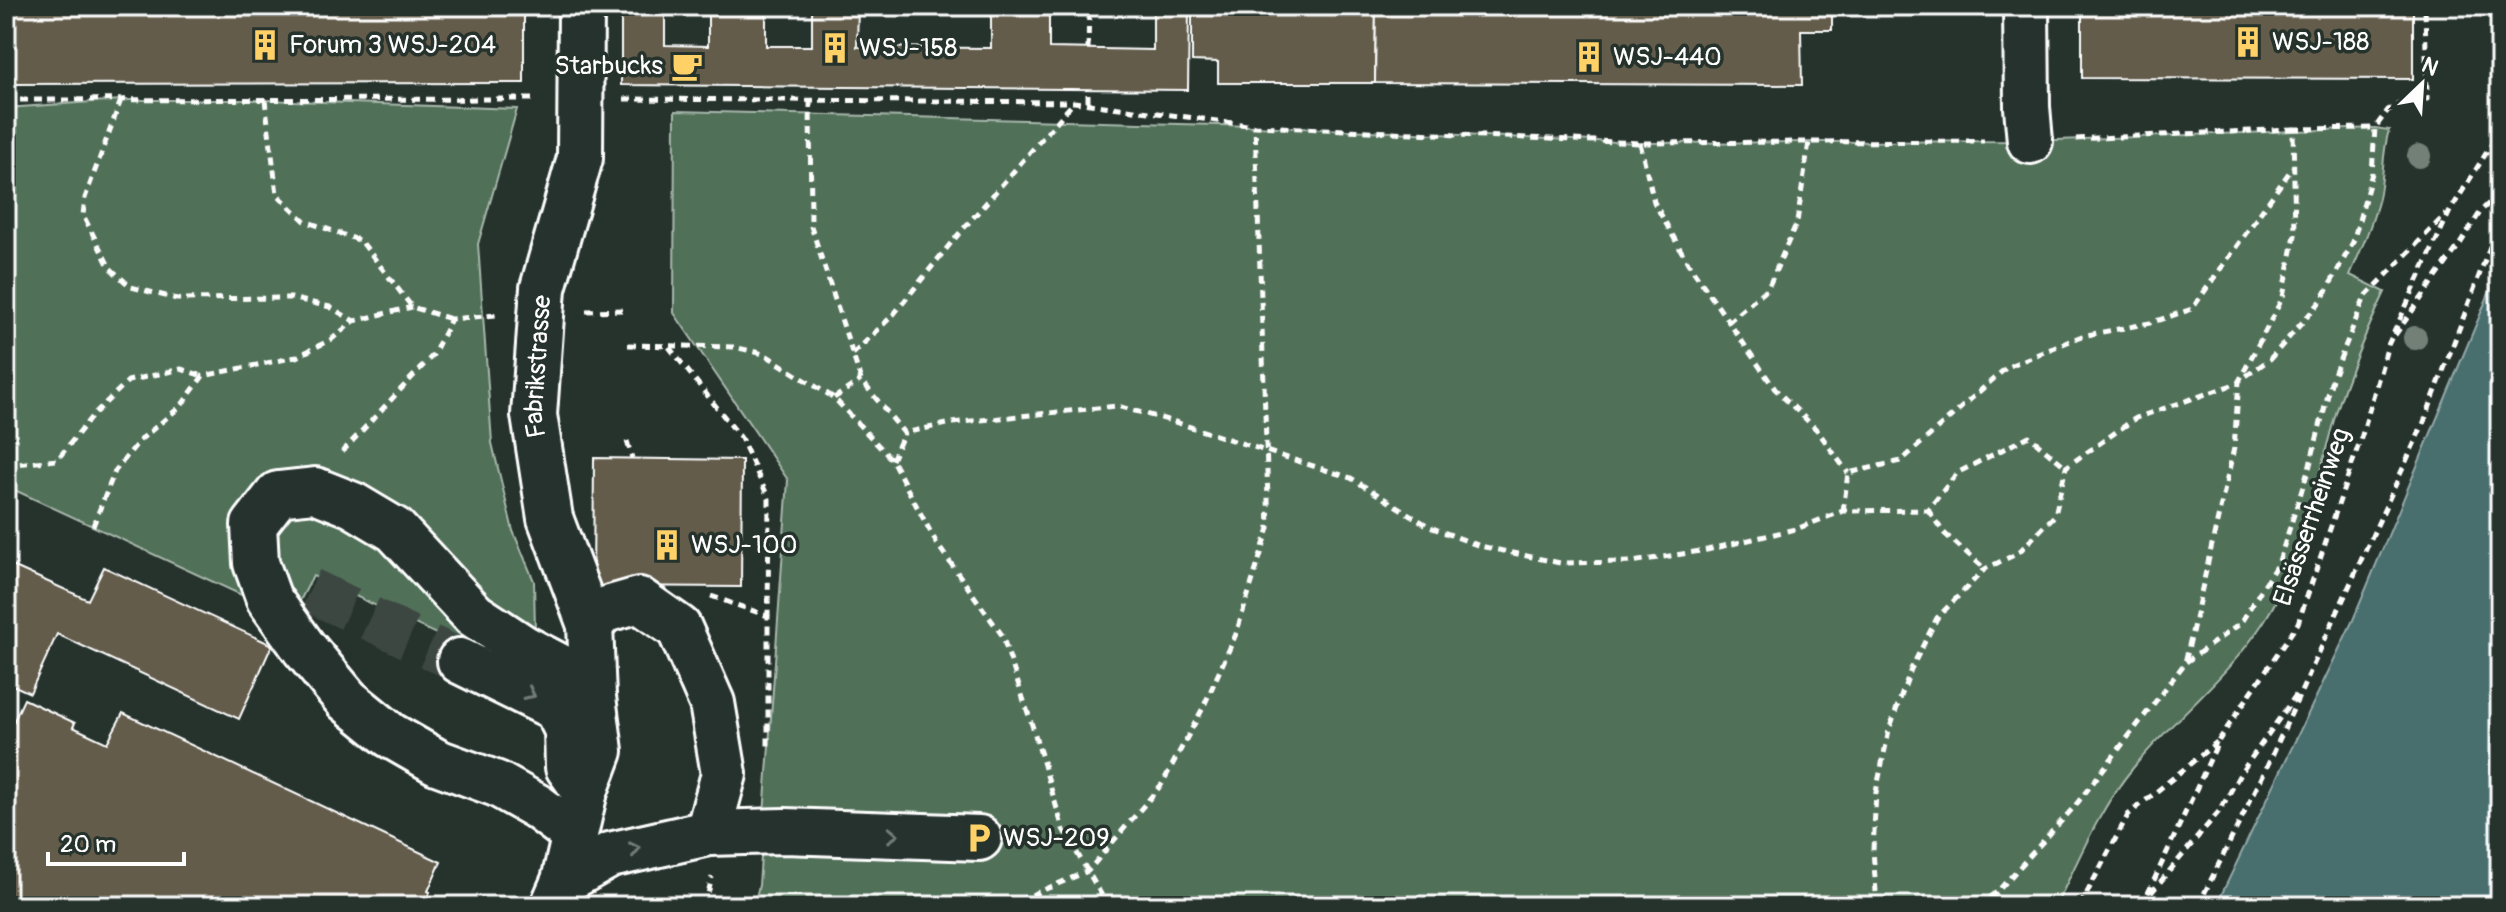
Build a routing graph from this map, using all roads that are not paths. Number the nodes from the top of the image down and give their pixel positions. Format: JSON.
{"nodes":[{"id":1,"x":581,"y":6,"type":"edge"},
{"id":2,"x":2026,"y":6,"type":"edge"},
{"id":3,"x":2030,"y":141,"type":"road end"},
{"id":4,"x":590,"y":625,"type":"junction"},
{"id":5,"x":460,"y":661,"type":"tunnel mouth"},
{"id":6,"x":593,"y":697,"type":"junction"},
{"id":7,"x":585,"y":791,"type":"junction"},
{"id":8,"x":708,"y":833,"type":"junction"},
{"id":9,"x":575,"y":835,"type":"junction"},
{"id":10,"x":979,"y":838,"type":"dead end"},
{"id":11,"x":558,"y":894,"type":"edge"}],
"edges":[{"from":1,"to":4,"type":"lane","name":"Fabrikstrasse"},
{"from":2,"to":3,"type":"lane"},
{"from":4,"to":6,"type":"lane","name":"Fabrikstrasse"},
{"from":4,"to":8,"type":"lane"},
{"from":5,"to":7,"type":"lane","one_way":true},
{"from":6,"to":7,"type":"lane","name":"Fabrikstrasse"},
{"from":6,"to":9,"type":"lane"},
{"from":7,"to":9,"type":"lane","name":"Fabrikstrasse"},
{"from":8,"to":10,"type":"lane","one_way":true},
{"from":11,"to":8,"type":"lane","one_way":true},
{"from":9,"to":11,"type":"lane","name":"Fabrikstrasse"}]}
